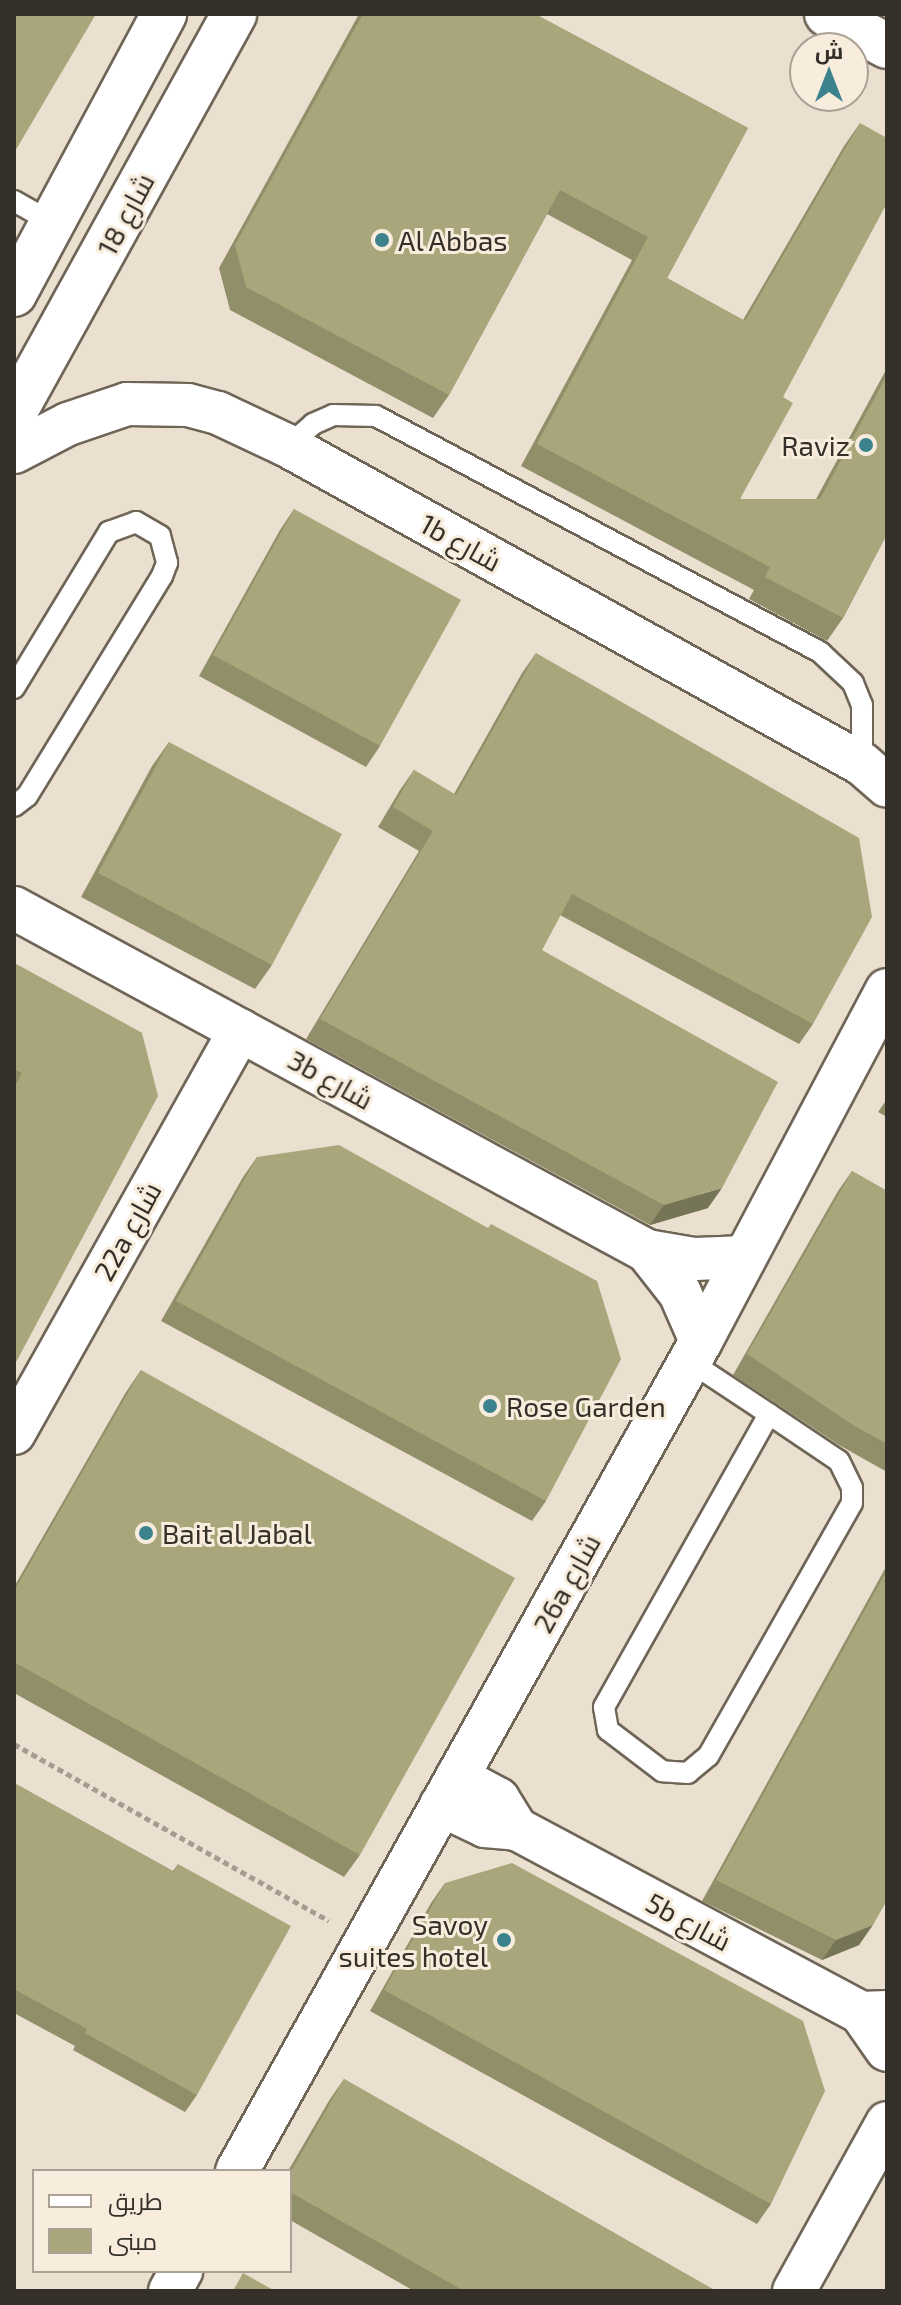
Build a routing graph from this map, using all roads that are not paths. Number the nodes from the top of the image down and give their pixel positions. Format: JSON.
{"nodes":[{"id":1,"x":164,"y":14,"type":"edge"},
{"id":2,"x":234,"y":14,"type":"edge"},
{"id":3,"x":827,"y":14,"type":"edge"},
{"id":4,"x":873,"y":14,"type":"edge"},
{"id":5,"x":887,"y":24,"type":"edge"},
{"id":6,"x":887,"y":46,"type":"edge"},
{"id":7,"x":14,"y":201,"type":"edge"},
{"id":8,"x":53,"y":223,"type":"junction"},
{"id":9,"x":14,"y":294,"type":"edge"},
{"id":10,"x":14,"y":413,"type":"edge"},
{"id":11,"x":288,"y":446,"type":"junction"},
{"id":12,"x":14,"y":452,"type":"edge"},
{"id":13,"x":14,"y":688,"type":"edge"},
{"id":14,"x":875,"y":775,"type":"edge"},
{"id":15,"x":14,"y":806,"type":"edge"},
{"id":16,"x":14,"y":908,"type":"edge"},
{"id":17,"x":887,"y":990,"type":"edge"},
{"id":18,"x":240,"y":1030,"type":"junction"},
{"id":19,"x":647,"y":1251,"type":"junction"},
{"id":20,"x":745,"y":1257,"type":"junction"},
{"id":21,"x":695,"y":1351,"type":"junction"},
{"id":22,"x":769,"y":1414,"type":"junction"},
{"id":23,"x":14,"y":1433,"type":"edge"},
{"id":24,"x":449,"y":1791,"type":"junction"},
{"id":25,"x":874,"y":2013,"type":"edge"},
{"id":26,"x":887,"y":2050,"type":"edge"},
{"id":27,"x":887,"y":2123,"type":"edge"},
{"id":28,"x":238,"y":2169,"type":"edge"},
{"id":29,"x":180,"y":2273,"type":"edge"},
{"id":30,"x":170,"y":2291,"type":"edge"},
{"id":31,"x":794,"y":2291,"type":"edge"}],
"edges":[{"from":1,"to":8,"type":"street","name":"شارع 18"},
{"from":2,"to":10,"type":"street","name":"شارع 18"},
{"from":3,"to":6,"type":"street"},
{"from":4,"to":5,"type":"lane"},
{"from":7,"to":8,"type":"lane"},
{"from":8,"to":9,"type":"street","name":"شارع 18"},
{"from":11,"to":12,"type":"street","name":"1b شارع"},
{"from":11,"to":14,"type":"street","name":"1b شارع"},
{"from":11,"to":14,"type":"lane"},
{"from":13,"to":15,"type":"lane"},
{"from":16,"to":18,"type":"street","name":"3b شارع"},
{"from":17,"to":20,"type":"street","name":"26a شارع"},
{"from":18,"to":19,"type":"street","name":"3b شارع"},
{"from":18,"to":23,"type":"street","name":"22a شارع"},
{"from":19,"to":20,"type":"street","name":"3b شارع"},
{"from":19,"to":21,"type":"street","name":"3b شارع"},
{"from":20,"to":21,"type":"street","name":"26a شارع"},
{"from":21,"to":22,"type":"lane"},
{"from":21,"to":24,"type":"street","name":"26a شارع"},
{"from":22,"to":22,"type":"lane"},
{"from":24,"to":25,"type":"street","name":"5b شارع"},
{"from":24,"to":28,"type":"street","name":"26a شارع"},
{"from":25,"to":26,"type":"street","name":"5b شارع"},
{"from":27,"to":31,"type":"street"},
{"from":29,"to":30,"type":"street"}]}
